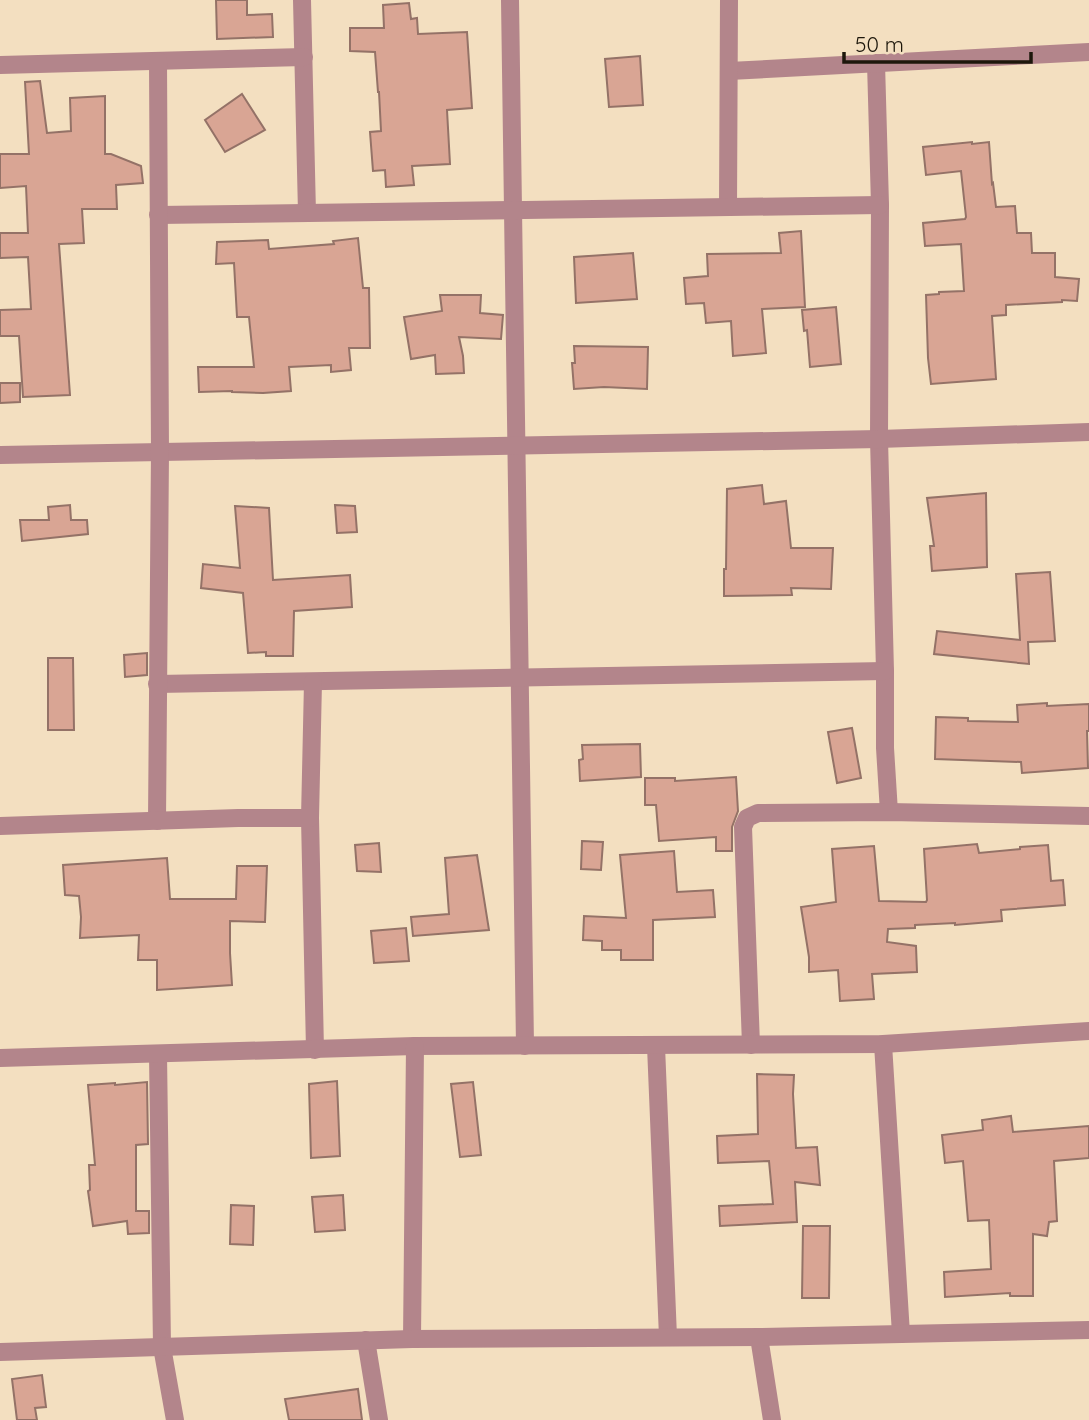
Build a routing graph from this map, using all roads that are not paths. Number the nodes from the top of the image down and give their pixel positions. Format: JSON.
{"nodes":[{"id":1,"x":302,"y":0,"type":"edge"},
{"id":2,"x":510,"y":0,"type":"edge"},
{"id":3,"x":729,"y":0,"type":"edge"},
{"id":4,"x":1089,"y":52,"type":"edge"},
{"id":5,"x":304,"y":57,"type":"junction"},
{"id":6,"x":158,"y":61,"type":"junction"},
{"id":7,"x":876,"y":63,"type":"junction"},
{"id":8,"x":0,"y":65,"type":"edge"},
{"id":9,"x":729,"y":71,"type":"junction"},
{"id":10,"x":880,"y":205,"type":"junction"},
{"id":11,"x":729,"y":207,"type":"junction"},
{"id":12,"x":513,"y":209,"type":"junction"},
{"id":13,"x":307,"y":213,"type":"junction"},
{"id":14,"x":158,"y":215,"type":"junction"},
{"id":15,"x":1089,"y":432,"type":"edge"},
{"id":16,"x":879,"y":439,"type":"junction"},
{"id":17,"x":517,"y":446,"type":"junction"},
{"id":18,"x":160,"y":452,"type":"junction"},
{"id":19,"x":0,"y":455,"type":"edge"},
{"id":20,"x":885,"y":671,"type":"junction"},
{"id":21,"x":520,"y":678,"type":"junction"},
{"id":22,"x":313,"y":681,"type":"junction"},
{"id":23,"x":158,"y":684,"type":"junction"},
{"id":24,"x":889,"y":812,"type":"junction"},
{"id":25,"x":1089,"y":816,"type":"edge"},
{"id":26,"x":310,"y":818,"type":"junction"},
{"id":27,"x":157,"y":821,"type":"junction"},
{"id":28,"x":0,"y":826,"type":"edge"},
{"id":29,"x":1089,"y":1031,"type":"edge"},
{"id":30,"x":883,"y":1044,"type":"junction"},
{"id":31,"x":656,"y":1045,"type":"junction"},
{"id":32,"x":751,"y":1045,"type":"junction"},
{"id":33,"x":415,"y":1046,"type":"junction"},
{"id":34,"x":525,"y":1046,"type":"junction"},
{"id":35,"x":315,"y":1050,"type":"junction"},
{"id":36,"x":158,"y":1054,"type":"junction"},
{"id":37,"x":0,"y":1058,"type":"edge"},
{"id":38,"x":1089,"y":1330,"type":"edge"},
{"id":39,"x":901,"y":1334,"type":"junction"},
{"id":40,"x":759,"y":1337,"type":"junction"},
{"id":41,"x":668,"y":1338,"type":"junction"},
{"id":42,"x":412,"y":1339,"type":"junction"},
{"id":43,"x":366,"y":1340,"type":"junction"},
{"id":44,"x":162,"y":1347,"type":"junction"},
{"id":45,"x":0,"y":1352,"type":"edge"},
{"id":46,"x":175,"y":1420,"type":"edge"},
{"id":47,"x":379,"y":1420,"type":"edge"},
{"id":48,"x":772,"y":1420,"type":"edge"}],
"edges":[{"from":1,"to":5,"type":"street"},
{"from":2,"to":12,"type":"street"},
{"from":3,"to":9,"type":"street"},
{"from":4,"to":7,"type":"street"},
{"from":5,"to":6,"type":"street"},
{"from":5,"to":13,"type":"street"},
{"from":6,"to":8,"type":"street"},
{"from":6,"to":14,"type":"street"},
{"from":7,"to":9,"type":"street"},
{"from":7,"to":10,"type":"street"},
{"from":9,"to":11,"type":"street"},
{"from":10,"to":11,"type":"street"},
{"from":10,"to":16,"type":"street"},
{"from":11,"to":12,"type":"street"},
{"from":12,"to":13,"type":"street"},
{"from":12,"to":17,"type":"street"},
{"from":13,"to":14,"type":"street"},
{"from":14,"to":18,"type":"street"},
{"from":15,"to":16,"type":"street"},
{"from":16,"to":17,"type":"street"},
{"from":16,"to":20,"type":"street"},
{"from":17,"to":18,"type":"street"},
{"from":17,"to":21,"type":"street"},
{"from":18,"to":19,"type":"street"},
{"from":18,"to":23,"type":"street"},
{"from":20,"to":21,"type":"street"},
{"from":20,"to":24,"type":"street"},
{"from":21,"to":22,"type":"street"},
{"from":21,"to":34,"type":"street"},
{"from":22,"to":23,"type":"street"},
{"from":22,"to":26,"type":"street"},
{"from":23,"to":27,"type":"street"},
{"from":24,"to":25,"type":"street"},
{"from":24,"to":32,"type":"street"},
{"from":26,"to":27,"type":"street"},
{"from":26,"to":35,"type":"street"},
{"from":27,"to":28,"type":"street"},
{"from":29,"to":30,"type":"street"},
{"from":30,"to":32,"type":"street"},
{"from":30,"to":39,"type":"street"},
{"from":31,"to":32,"type":"street"},
{"from":31,"to":34,"type":"street"},
{"from":31,"to":41,"type":"street"},
{"from":33,"to":34,"type":"street"},
{"from":33,"to":35,"type":"street"},
{"from":33,"to":42,"type":"street"},
{"from":35,"to":36,"type":"street"},
{"from":36,"to":37,"type":"street"},
{"from":36,"to":44,"type":"street"},
{"from":38,"to":39,"type":"street"},
{"from":39,"to":40,"type":"street"},
{"from":40,"to":41,"type":"street"},
{"from":40,"to":48,"type":"street"},
{"from":41,"to":42,"type":"street"},
{"from":42,"to":43,"type":"street"},
{"from":43,"to":44,"type":"street"},
{"from":43,"to":47,"type":"street"},
{"from":44,"to":45,"type":"street"},
{"from":44,"to":46,"type":"street"}]}
